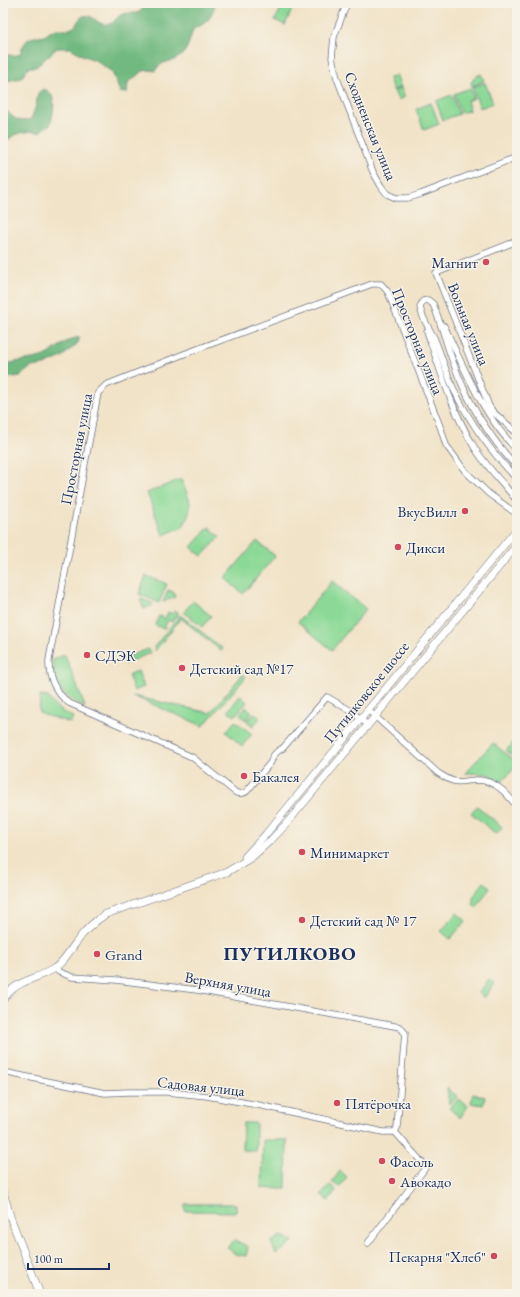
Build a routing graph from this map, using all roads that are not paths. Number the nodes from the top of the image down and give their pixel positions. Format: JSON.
{"nodes":[{"id":1,"x":347,"y":3,"type":"edge"},
{"id":2,"x":517,"y":157,"type":"edge"},
{"id":3,"x":517,"y":241,"type":"edge"},
{"id":4,"x":434,"y":306,"type":"junction"},
{"id":5,"x":422,"y":316,"type":"junction"},
{"id":6,"x":517,"y":433,"type":"edge"},
{"id":7,"x":517,"y":450,"type":"edge"},
{"id":8,"x":517,"y":467,"type":"edge"},
{"id":9,"x":517,"y":479,"type":"edge"},
{"id":10,"x":516,"y":499,"type":"edge"},
{"id":11,"x":517,"y":514,"type":"edge"},
{"id":12,"x":517,"y":529,"type":"edge"},
{"id":13,"x":517,"y":545,"type":"edge"},
{"id":14,"x":368,"y":710,"type":"junction"},
{"id":15,"x":375,"y":716,"type":"junction"},
{"id":16,"x":361,"y":719,"type":"junction"},
{"id":17,"x":368,"y":725,"type":"junction"},
{"id":18,"x":517,"y":807,"type":"edge"},
{"id":19,"x":233,"y":869,"type":"junction"},
{"id":20,"x":54,"y":968,"type":"junction"},
{"id":21,"x":6,"y":991,"type":"edge"},
{"id":22,"x":3,"y":1000,"type":"edge"},
{"id":23,"x":3,"y":1072,"type":"edge"},
{"id":24,"x":395,"y":1132,"type":"junction"},
{"id":25,"x":3,"y":1192,"type":"edge"},
{"id":26,"x":368,"y":1243,"type":"dead end"},
{"id":27,"x":40,"y":1294,"type":"edge"}],
"edges":[{"from":1,"to":2,"type":"street","name":"Сходненская улица"},
{"from":3,"to":6,"type":"street","name":"Вольная улица"},
{"from":4,"to":5,"type":"street"},
{"from":4,"to":7,"type":"street"},
{"from":4,"to":8,"type":"street"},
{"from":5,"to":9,"type":"street"},
{"from":5,"to":10,"type":"street"},
{"from":11,"to":16,"type":"street","name":"Просторная улица"},
{"from":12,"to":14,"type":"main road","name":"Путилковское шоссе"},
{"from":13,"to":15,"type":"main road","name":"Путилковское шоссе"},
{"from":14,"to":15,"type":"street"},
{"from":14,"to":16,"type":"main road","name":"Путилковское шоссе"},
{"from":15,"to":17,"type":"main road","name":"Путилковское шоссе"},
{"from":15,"to":18,"type":"street"},
{"from":16,"to":17,"type":"street","name":"Просторная улица"},
{"from":16,"to":19,"type":"main road","name":"Путилковское шоссе"},
{"from":17,"to":19,"type":"main road","name":"Путилковское шоссе"},
{"from":19,"to":20,"type":"main road","name":"Путилковское шоссе"},
{"from":20,"to":21,"type":"main road","name":"Путилковское шоссе"},
{"from":20,"to":24,"type":"street","name":"Верхняя улица"},
{"from":21,"to":22,"type":"main road","name":"Путилковское шоссе"},
{"from":23,"to":24,"type":"street","name":"Садовая улица"},
{"from":24,"to":26,"type":"street"},
{"from":25,"to":27,"type":"main road"}]}
